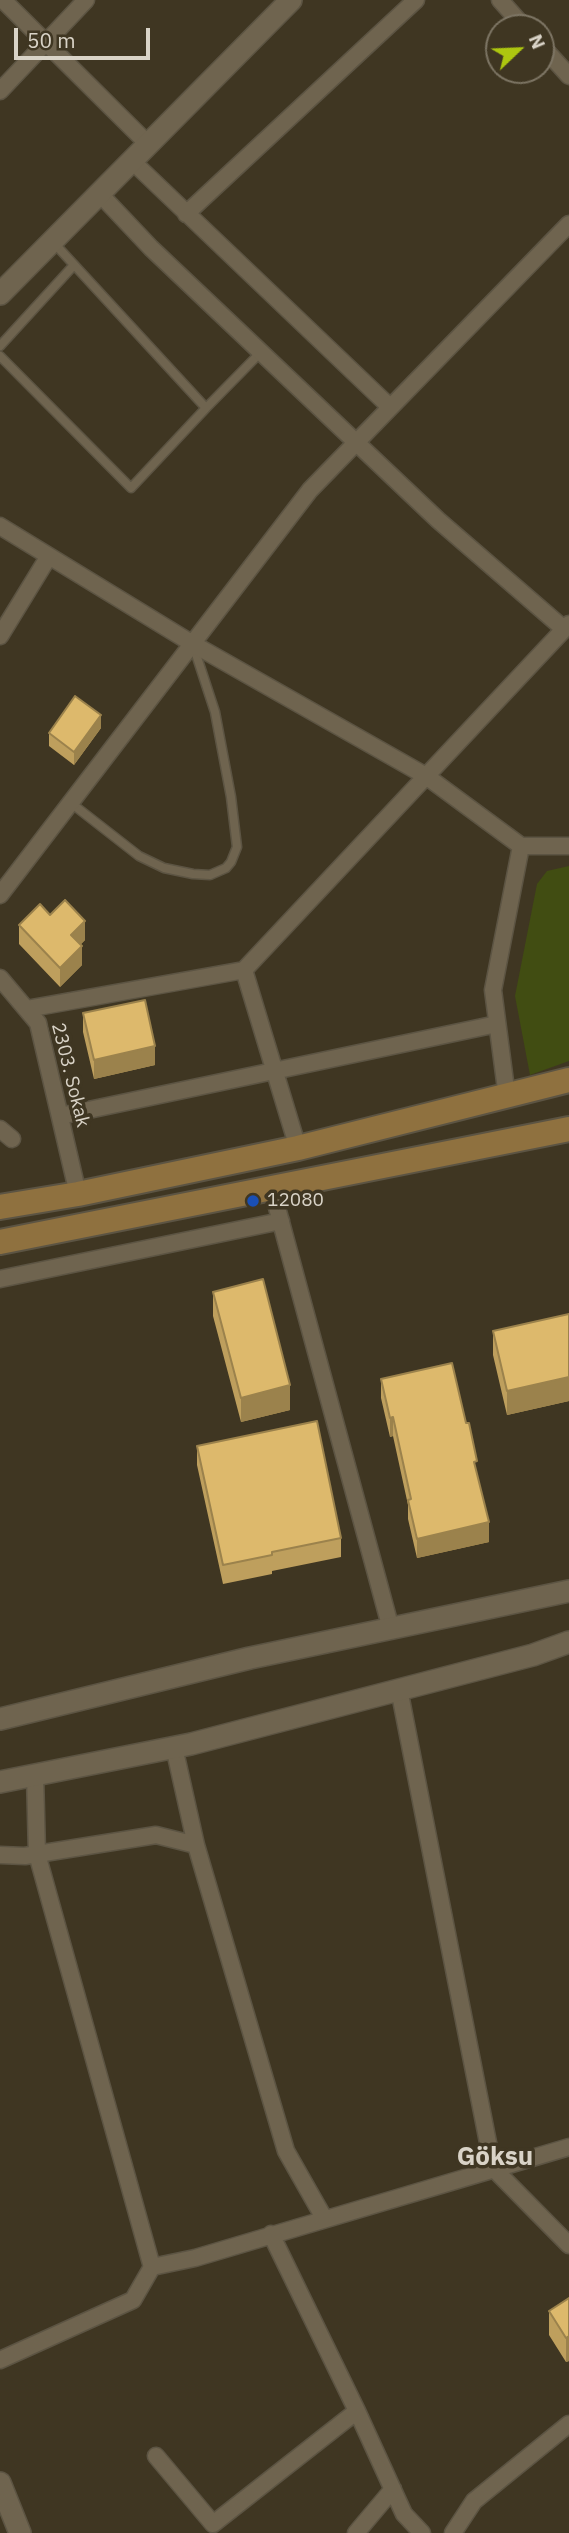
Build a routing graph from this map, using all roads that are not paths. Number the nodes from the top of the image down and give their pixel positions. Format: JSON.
{"nodes":[{"id":1,"x":3,"y":0,"type":"edge"},
{"id":2,"x":86,"y":0,"type":"edge"},
{"id":3,"x":291,"y":0,"type":"edge"},
{"id":4,"x":416,"y":0,"type":"edge"},
{"id":5,"x":500,"y":0,"type":"edge"},
{"id":6,"x":512,"y":14,"type":"edge"},
{"id":7,"x":45,"y":43,"type":"junction"},
{"id":8,"x":555,"y":60,"type":"edge"},
{"id":9,"x":569,"y":76,"type":"edge"},
{"id":10,"x":0,"y":92,"type":"edge"},
{"id":11,"x":148,"y":143,"type":"junction"},
{"id":12,"x":131,"y":160,"type":"junction"},
{"id":13,"x":99,"y":193,"type":"junction"},
{"id":14,"x":186,"y":214,"type":"junction"},
{"id":15,"x":569,"y":224,"type":"edge"},
{"id":16,"x":52,"y":241,"type":"junction"},
{"id":17,"x":74,"y":265,"type":"junction"},
{"id":18,"x":0,"y":294,"type":"edge"},
{"id":19,"x":0,"y":346,"type":"edge"},
{"id":20,"x":261,"y":352,"type":"junction"},
{"id":21,"x":0,"y":356,"type":"edge"},
{"id":22,"x":390,"y":407,"type":"junction"},
{"id":23,"x":206,"y":408,"type":"junction"},
{"id":24,"x":357,"y":442,"type":"junction"},
{"id":25,"x":0,"y":526,"type":"edge"},
{"id":26,"x":49,"y":556,"type":"junction"},
{"id":27,"x":567,"y":626,"type":"edge"},
{"id":28,"x":0,"y":636,"type":"edge"},
{"id":29,"x":193,"y":644,"type":"junction"},
{"id":30,"x":426,"y":776,"type":"junction"},
{"id":31,"x":71,"y":803,"type":"junction"},
{"id":32,"x":521,"y":846,"type":"junction"},
{"id":33,"x":569,"y":846,"type":"edge"},
{"id":34,"x":0,"y":895,"type":"edge"},
{"id":35,"x":244,"y":970,"type":"junction"},
{"id":36,"x":0,"y":978,"type":"edge"},
{"id":37,"x":26,"y":1009,"type":"junction"},
{"id":38,"x":497,"y":1024,"type":"junction"},
{"id":39,"x":275,"y":1072,"type":"junction"},
{"id":40,"x":569,"y":1080,"type":"edge"},
{"id":41,"x":507,"y":1097,"type":"junction"},
{"id":42,"x":60,"y":1116,"type":"junction"},
{"id":43,"x":569,"y":1129,"type":"edge"},
{"id":44,"x":298,"y":1148,"type":"junction"},
{"id":45,"x":272,"y":1189,"type":"junction"},
{"id":46,"x":78,"y":1194,"type":"junction"},
{"id":47,"x":0,"y":1207,"type":"edge"},
{"id":48,"x":281,"y":1221,"type":"junction"},
{"id":49,"x":0,"y":1242,"type":"edge"},
{"id":50,"x":0,"y":1279,"type":"edge"},
{"id":51,"x":569,"y":1591,"type":"edge"},
{"id":52,"x":391,"y":1629,"type":"junction"},
{"id":53,"x":569,"y":1642,"type":"edge"},
{"id":54,"x":399,"y":1689,"type":"junction"},
{"id":55,"x":0,"y":1719,"type":"edge"},
{"id":56,"x":174,"y":1747,"type":"junction"},
{"id":57,"x":35,"y":1775,"type":"junction"},
{"id":58,"x":0,"y":1782,"type":"edge"},
{"id":59,"x":195,"y":1845,"type":"junction"},
{"id":60,"x":31,"y":1855,"type":"junction"},
{"id":61,"x":0,"y":1856,"type":"edge"},
{"id":62,"x":0,"y":1868,"type":"edge"},
{"id":63,"x":569,"y":2147,"type":"edge"},
{"id":64,"x":493,"y":2168,"type":"junction"},
{"id":65,"x":324,"y":2218,"type":"junction"},
{"id":66,"x":271,"y":2234,"type":"junction"},
{"id":67,"x":569,"y":2245,"type":"edge"},
{"id":68,"x":152,"y":2267,"type":"junction"},
{"id":69,"x":0,"y":2360,"type":"edge"},
{"id":70,"x":357,"y":2410,"type":"junction"},
{"id":71,"x":569,"y":2424,"type":"edge"},
{"id":72,"x":156,"y":2456,"type":"dead end"},
{"id":73,"x":0,"y":2483,"type":"edge"},
{"id":74,"x":393,"y":2489,"type":"junction"},
{"id":75,"x":20,"y":2533,"type":"edge"},
{"id":76,"x":356,"y":2533,"type":"edge"},
{"id":77,"x":422,"y":2533,"type":"edge"},
{"id":78,"x":453,"y":2533,"type":"edge"}],
"edges":[{"from":1,"to":7,"type":"street"},
{"from":2,"to":7,"type":"street"},
{"from":3,"to":11,"type":"street"},
{"from":4,"to":14,"type":"street"},
{"from":5,"to":6,"type":"street"},
{"from":7,"to":10,"type":"street"},
{"from":7,"to":11,"type":"street"},
{"from":8,"to":9,"type":"street"},
{"from":11,"to":12,"type":"street"},
{"from":12,"to":13,"type":"street"},
{"from":12,"to":14,"type":"street"},
{"from":13,"to":16,"type":"street"},
{"from":13,"to":20,"type":"street"},
{"from":14,"to":22,"type":"street"},
{"from":15,"to":22,"type":"street"},
{"from":16,"to":17,"type":"lane"},
{"from":16,"to":18,"type":"street"},
{"from":17,"to":19,"type":"lane"},
{"from":17,"to":23,"type":"lane"},
{"from":20,"to":23,"type":"lane"},
{"from":20,"to":24,"type":"street"},
{"from":21,"to":23,"type":"lane"},
{"from":22,"to":24,"type":"street"},
{"from":24,"to":27,"type":"street"},
{"from":24,"to":29,"type":"street"},
{"from":25,"to":26,"type":"street"},
{"from":26,"to":28,"type":"street"},
{"from":26,"to":29,"type":"street"},
{"from":27,"to":30,"type":"street"},
{"from":29,"to":30,"type":"street"},
{"from":29,"to":31,"type":"street"},
{"from":29,"to":31,"type":"lane"},
{"from":30,"to":32,"type":"street"},
{"from":30,"to":35,"type":"street"},
{"from":31,"to":34,"type":"street"},
{"from":32,"to":33,"type":"street"},
{"from":32,"to":38,"type":"street"},
{"from":35,"to":37,"type":"street"},
{"from":35,"to":39,"type":"street"},
{"from":36,"to":37,"type":"street","name":"2303. Sokak"},
{"from":37,"to":42,"type":"street","name":"2303. Sokak"},
{"from":38,"to":39,"type":"street"},
{"from":38,"to":41,"type":"street"},
{"from":39,"to":42,"type":"street"},
{"from":39,"to":44,"type":"street"},
{"from":40,"to":41,"type":"main road"},
{"from":41,"to":44,"type":"main road"},
{"from":42,"to":46,"type":"street","name":"2303. Sokak"},
{"from":43,"to":45,"type":"main road"},
{"from":44,"to":46,"type":"main road"},
{"from":45,"to":48,"type":"street"},
{"from":45,"to":49,"type":"main road"},
{"from":46,"to":47,"type":"main road"},
{"from":48,"to":50,"type":"street"},
{"from":48,"to":52,"type":"street"},
{"from":51,"to":52,"type":"street"},
{"from":52,"to":55,"type":"street"},
{"from":53,"to":54,"type":"street"},
{"from":54,"to":56,"type":"street"},
{"from":54,"to":64,"type":"street"},
{"from":56,"to":57,"type":"street"},
{"from":56,"to":59,"type":"street"},
{"from":57,"to":58,"type":"street"},
{"from":57,"to":60,"type":"street"},
{"from":59,"to":60,"type":"street"},
{"from":59,"to":65,"type":"street"},
{"from":60,"to":61,"type":"street"},
{"from":60,"to":62,"type":"street"},
{"from":60,"to":68,"type":"street"},
{"from":63,"to":64,"type":"street"},
{"from":64,"to":65,"type":"street"},
{"from":64,"to":67,"type":"street"},
{"from":65,"to":66,"type":"street"},
{"from":66,"to":68,"type":"street"},
{"from":66,"to":70,"type":"street"},
{"from":68,"to":69,"type":"street"},
{"from":70,"to":72,"type":"street"},
{"from":70,"to":74,"type":"street"},
{"from":71,"to":78,"type":"street"},
{"from":73,"to":75,"type":"street"},
{"from":74,"to":76,"type":"street"},
{"from":74,"to":77,"type":"street"}]}
